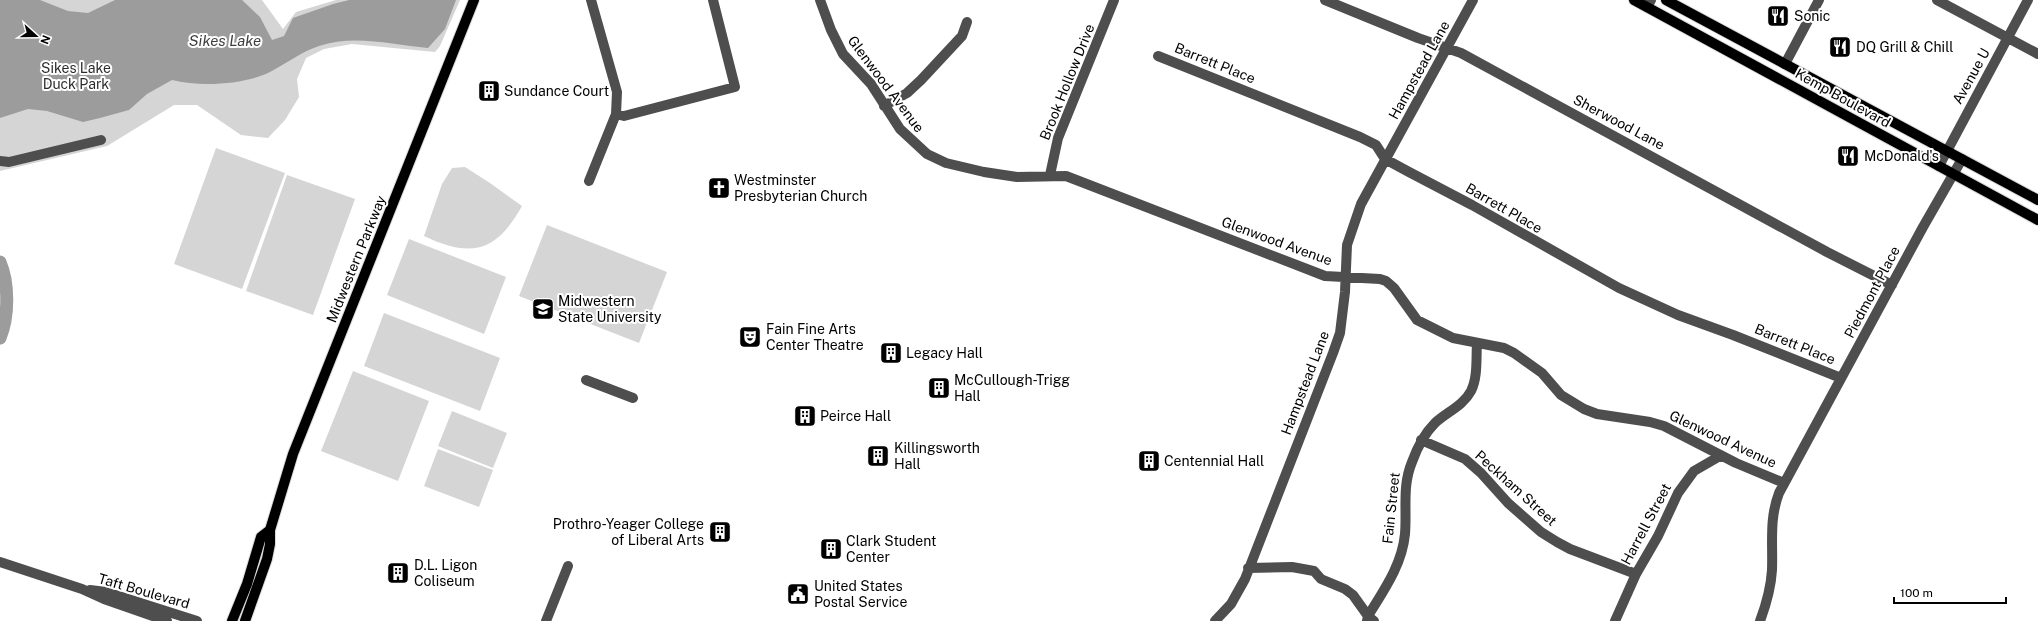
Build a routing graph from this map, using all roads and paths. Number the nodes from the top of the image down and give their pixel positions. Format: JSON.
{"nodes":[{"id":1,"x":474,"y":0,"type":"edge"},
{"id":2,"x":591,"y":0,"type":"edge"},
{"id":3,"x":713,"y":0,"type":"edge"},
{"id":4,"x":820,"y":0,"type":"edge"},
{"id":5,"x":1114,"y":0,"type":"edge"},
{"id":6,"x":1324,"y":0,"type":"edge"},
{"id":7,"x":1473,"y":0,"type":"edge"},
{"id":8,"x":1634,"y":0,"type":"edge"},
{"id":9,"x":1666,"y":0,"type":"edge"},
{"id":10,"x":1819,"y":0,"type":"edge"},
{"id":11,"x":1937,"y":0,"type":"edge"},
{"id":12,"x":2028,"y":0,"type":"edge"},
{"id":13,"x":1649,"y":4,"type":"edge"},
{"id":14,"x":967,"y":22,"type":"dead end"},
{"id":15,"x":2008,"y":38,"type":"junction"},
{"id":16,"x":1447,"y":48,"type":"junction"},
{"id":17,"x":2038,"y":54,"type":"edge"},
{"id":18,"x":1158,"y":56,"type":"dead end"},
{"id":19,"x":1785,"y":64,"type":"junction"},
{"id":20,"x":1776,"y":78,"type":"junction"},
{"id":21,"x":884,"y":106,"type":"junction"},
{"id":22,"x":616,"y":114,"type":"junction"},
{"id":23,"x":101,"y":140,"type":"dead end"},
{"id":24,"x":1947,"y":151,"type":"junction"},
{"id":25,"x":1385,"y":159,"type":"junction"},
{"id":26,"x":1962,"y":159,"type":"junction"},
{"id":27,"x":0,"y":161,"type":"edge"},
{"id":28,"x":1939,"y":166,"type":"junction"},
{"id":29,"x":1953,"y":174,"type":"junction"},
{"id":30,"x":1050,"y":175,"type":"junction"},
{"id":31,"x":588,"y":181,"type":"dead end"},
{"id":32,"x":2038,"y":200,"type":"edge"},
{"id":33,"x":2038,"y":220,"type":"edge"},
{"id":34,"x":1346,"y":276,"type":"junction"},
{"id":35,"x":1892,"y":285,"type":"junction"},
{"id":36,"x":1477,"y":343,"type":"junction"},
{"id":37,"x":1842,"y":378,"type":"junction"},
{"id":38,"x":586,"y":380,"type":"dead end"},
{"id":39,"x":633,"y":398,"type":"dead end"},
{"id":40,"x":1421,"y":440,"type":"junction"},
{"id":41,"x":1720,"y":456,"type":"junction"},
{"id":42,"x":1784,"y":483,"type":"junction"},
{"id":43,"x":270,"y":530,"type":"junction"},
{"id":44,"x":0,"y":562,"type":"edge"},
{"id":45,"x":568,"y":566,"type":"dead end"},
{"id":46,"x":1248,"y":568,"type":"junction"},
{"id":47,"x":1636,"y":574,"type":"junction"},
{"id":48,"x":82,"y":589,"type":"junction"},
{"id":49,"x":249,"y":610,"type":"junction"},
{"id":50,"x":1370,"y":619,"type":"edge"},
{"id":51,"x":167,"y":621,"type":"edge"},
{"id":52,"x":197,"y":621,"type":"edge"},
{"id":53,"x":232,"y":621,"type":"edge"},
{"id":54,"x":245,"y":621,"type":"edge"},
{"id":55,"x":249,"y":621,"type":"edge"},
{"id":56,"x":546,"y":621,"type":"edge"},
{"id":57,"x":1216,"y":621,"type":"edge"},
{"id":58,"x":1615,"y":621,"type":"edge"},
{"id":59,"x":1760,"y":621,"type":"edge"}],
"edges":[{"from":1,"to":43,"type":"main road","name":"Midwestern Parkway"},
{"from":2,"to":22,"type":"street"},
{"from":3,"to":22,"type":"street"},
{"from":4,"to":21,"type":"street","name":"Glenwood Avenue"},
{"from":5,"to":30,"type":"street","name":"Brook Hollow Drive"},
{"from":6,"to":16,"type":"street","name":"Sherwood Lane"},
{"from":7,"to":16,"type":"street","name":"Hampstead Lane"},
{"from":8,"to":13,"type":"main road","name":"Kemp Boulevard"},
{"from":9,"to":19,"type":"main road","name":"Kemp Boulevard"},
{"from":10,"to":19,"type":"street"},
{"from":11,"to":15,"type":"street"},
{"from":12,"to":15,"type":"street","name":"Avenue U"},
{"from":13,"to":20,"type":"main road","name":"Kemp Boulevard"},
{"from":14,"to":21,"type":"street"},
{"from":15,"to":17,"type":"street"},
{"from":15,"to":24,"type":"street","name":"Avenue U"},
{"from":16,"to":25,"type":"street","name":"Hampstead Lane"},
{"from":16,"to":35,"type":"street","name":"Sherwood Lane"},
{"from":18,"to":25,"type":"street","name":"Barrett Place"},
{"from":19,"to":20,"type":"main road"},
{"from":19,"to":24,"type":"main road","name":"Kemp Boulevard"},
{"from":20,"to":28,"type":"main road","name":"Kemp Boulevard"},
{"from":21,"to":30,"type":"street","name":"Glenwood Avenue"},
{"from":22,"to":31,"type":"street"},
{"from":23,"to":27,"type":"street"},
{"from":24,"to":26,"type":"main road","name":"Kemp Boulevard"},
{"from":24,"to":28,"type":"street","name":"Avenue U"},
{"from":25,"to":34,"type":"street","name":"Hampstead Lane"},
{"from":25,"to":37,"type":"street","name":"Barrett Place"},
{"from":26,"to":29,"type":"street","name":"Piedmont Place"},
{"from":26,"to":32,"type":"main road","name":"Kemp Boulevard"},
{"from":28,"to":29,"type":"main road","name":"Kemp Boulevard"},
{"from":29,"to":33,"type":"main road","name":"Kemp Boulevard"},
{"from":29,"to":35,"type":"street","name":"Piedmont Place"},
{"from":30,"to":34,"type":"street","name":"Glenwood Avenue"},
{"from":34,"to":36,"type":"street","name":"Glenwood Avenue"},
{"from":34,"to":46,"type":"street","name":"Hampstead Lane"},
{"from":35,"to":37,"type":"street","name":"Piedmont Place"},
{"from":36,"to":40,"type":"street","name":"Fain Street"},
{"from":36,"to":41,"type":"street","name":"Glenwood Avenue"},
{"from":37,"to":42,"type":"street","name":"Piedmont Place"},
{"from":38,"to":39,"type":"street"},
{"from":40,"to":47,"type":"street","name":"Peckham Street"},
{"from":40,"to":50,"type":"street","name":"Fain Street"},
{"from":41,"to":42,"type":"street","name":"Glenwood Avenue"},
{"from":41,"to":47,"type":"street","name":"Harrell Street"},
{"from":42,"to":59,"type":"street","name":"Piedmont Place"},
{"from":43,"to":49,"type":"main road","name":"Midwestern Parkway"},
{"from":43,"to":53,"type":"main road","name":"Midwestern Parkway"},
{"from":44,"to":48,"type":"street","name":"Taft Boulevard"},
{"from":45,"to":56,"type":"street"},
{"from":46,"to":50,"type":"street"},
{"from":46,"to":57,"type":"street","name":"Hampstead Lane"},
{"from":47,"to":58,"type":"street","name":"Harrell Street"},
{"from":48,"to":51,"type":"street","name":"Taft Boulevard"},
{"from":48,"to":52,"type":"street","name":"Taft Boulevard"},
{"from":49,"to":54,"type":"main road","name":"Midwestern Parkway"},
{"from":49,"to":55,"type":"main road"}]}
